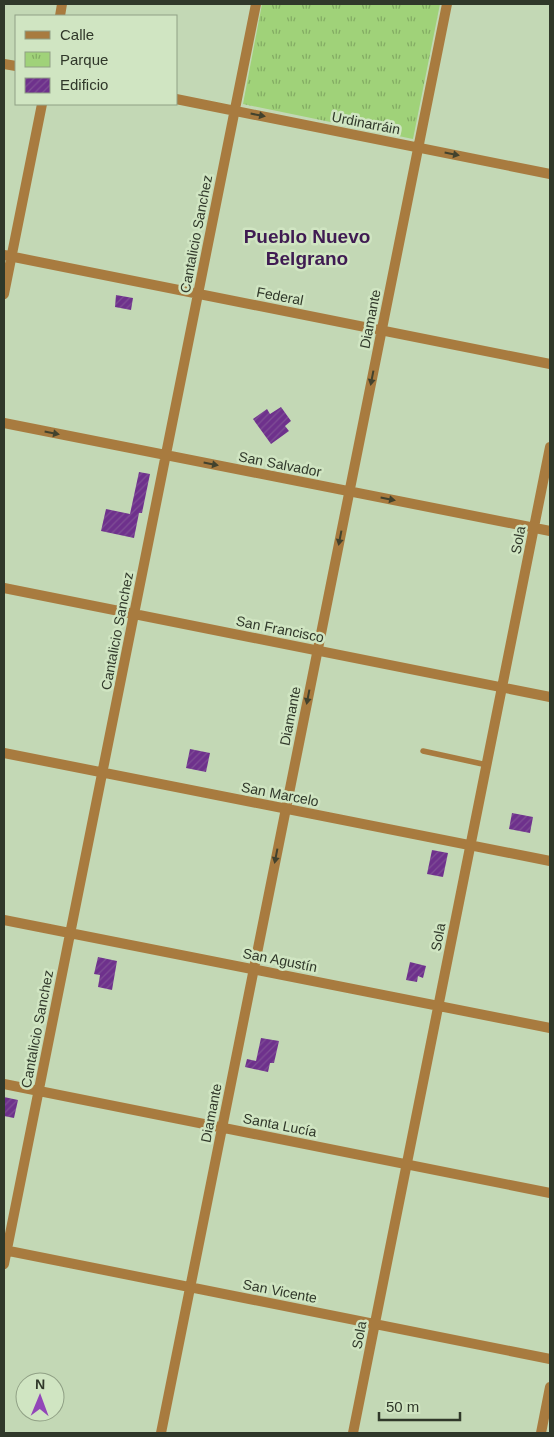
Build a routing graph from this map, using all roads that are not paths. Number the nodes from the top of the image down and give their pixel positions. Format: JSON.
{"nodes":[{"id":1,"x":256,"y":4,"type":"edge"},
{"id":2,"x":447,"y":4,"type":"edge"},
{"id":3,"x":178,"y":99,"type":"edge"},
{"id":4,"x":42,"y":105,"type":"edge"},
{"id":5,"x":235,"y":110,"type":"junction"},
{"id":6,"x":418,"y":147,"type":"junction"},
{"id":7,"x":550,"y":174,"type":"edge"},
{"id":8,"x":8,"y":256,"type":"edge"},
{"id":9,"x":4,"y":294,"type":"edge"},
{"id":10,"x":198,"y":294,"type":"junction"},
{"id":11,"x":382,"y":330,"type":"junction"},
{"id":12,"x":550,"y":364,"type":"edge"},
{"id":13,"x":4,"y":423,"type":"edge"},
{"id":14,"x":550,"y":447,"type":"edge"},
{"id":15,"x":166,"y":455,"type":"junction"},
{"id":16,"x":349,"y":492,"type":"junction"},
{"id":17,"x":534,"y":528,"type":"junction"},
{"id":18,"x":550,"y":531,"type":"edge"},
{"id":19,"x":4,"y":588,"type":"edge"},
{"id":20,"x":134,"y":614,"type":"junction"},
{"id":21,"x":318,"y":650,"type":"junction"},
{"id":22,"x":502,"y":687,"type":"junction"},
{"id":23,"x":550,"y":696,"type":"edge"},
{"id":24,"x":423,"y":751,"type":"dead end"},
{"id":25,"x":4,"y":753,"type":"edge"},
{"id":26,"x":486,"y":765,"type":"junction"},
{"id":27,"x":102,"y":773,"type":"junction"},
{"id":28,"x":286,"y":809,"type":"junction"},
{"id":29,"x":470,"y":846,"type":"junction"},
{"id":30,"x":550,"y":862,"type":"edge"},
{"id":31,"x":4,"y":920,"type":"edge"},
{"id":32,"x":70,"y":933,"type":"junction"},
{"id":33,"x":254,"y":969,"type":"junction"},
{"id":34,"x":438,"y":1006,"type":"junction"},
{"id":35,"x":550,"y":1028,"type":"edge"},
{"id":36,"x":4,"y":1084,"type":"edge"},
{"id":37,"x":39,"y":1091,"type":"junction"},
{"id":38,"x":222,"y":1127,"type":"junction"},
{"id":39,"x":407,"y":1164,"type":"junction"},
{"id":40,"x":550,"y":1193,"type":"edge"},
{"id":41,"x":5,"y":1250,"type":"edge"},
{"id":42,"x":4,"y":1264,"type":"edge"},
{"id":43,"x":190,"y":1287,"type":"junction"},
{"id":44,"x":375,"y":1324,"type":"junction"},
{"id":45,"x":550,"y":1358,"type":"edge"},
{"id":46,"x":550,"y":1387,"type":"edge"},
{"id":47,"x":161,"y":1433,"type":"edge"},
{"id":48,"x":353,"y":1433,"type":"edge"},
{"id":49,"x":541,"y":1433,"type":"edge"}],
"edges":[{"from":1,"to":5,"type":"street","name":"Cantalicio Sanchez"},
{"from":2,"to":6,"type":"street","name":"Diamante"},
{"from":3,"to":5,"type":"street","name":"Urdinarráin"},
{"from":4,"to":8,"type":"street"},
{"from":5,"to":6,"type":"street","name":"Urdinarráin","one_way":true},
{"from":5,"to":10,"type":"street","name":"Cantalicio Sanchez"},
{"from":6,"to":7,"type":"street","name":"Urdinarráin","one_way":true},
{"from":6,"to":11,"type":"street","name":"Diamante"},
{"from":8,"to":9,"type":"street"},
{"from":8,"to":10,"type":"street","name":"Federal"},
{"from":10,"to":11,"type":"street","name":"Federal"},
{"from":10,"to":15,"type":"street","name":"Cantalicio Sanchez"},
{"from":11,"to":12,"type":"street","name":"Federal"},
{"from":11,"to":16,"type":"street","name":"Diamante","one_way":true},
{"from":13,"to":15,"type":"street","name":"San Salvador","one_way":true},
{"from":14,"to":17,"type":"street","name":"Sola"},
{"from":15,"to":16,"type":"street","name":"San Salvador","one_way":true},
{"from":15,"to":20,"type":"street","name":"Cantalicio Sanchez"},
{"from":16,"to":17,"type":"street","name":"San Salvador","one_way":true},
{"from":16,"to":21,"type":"street","name":"Diamante","one_way":true},
{"from":17,"to":18,"type":"street","name":"San Salvador"},
{"from":17,"to":22,"type":"street","name":"Sola"},
{"from":19,"to":20,"type":"street","name":"San Francisco"},
{"from":20,"to":21,"type":"street","name":"San Francisco"},
{"from":20,"to":27,"type":"street","name":"Cantalicio Sanchez"},
{"from":21,"to":22,"type":"street","name":"San Francisco"},
{"from":21,"to":28,"type":"street","name":"Diamante","one_way":true},
{"from":22,"to":23,"type":"street","name":"San Francisco"},
{"from":22,"to":26,"type":"street","name":"Sola"},
{"from":24,"to":26,"type":"lane"},
{"from":25,"to":27,"type":"street","name":"San Marcelo"},
{"from":26,"to":29,"type":"street","name":"Sola"},
{"from":27,"to":28,"type":"street","name":"San Marcelo"},
{"from":27,"to":32,"type":"street","name":"Cantalicio Sanchez"},
{"from":28,"to":29,"type":"street","name":"San Marcelo"},
{"from":28,"to":33,"type":"street","name":"Diamante","one_way":true},
{"from":29,"to":30,"type":"street","name":"San Marcelo"},
{"from":29,"to":34,"type":"street","name":"Sola"},
{"from":31,"to":32,"type":"street","name":"San Agustín"},
{"from":32,"to":33,"type":"street","name":"San Agustín"},
{"from":32,"to":37,"type":"street","name":"Cantalicio Sanchez"},
{"from":33,"to":34,"type":"street","name":"San Agustín"},
{"from":33,"to":38,"type":"street","name":"Diamante"},
{"from":34,"to":35,"type":"street","name":"San Agustín"},
{"from":34,"to":39,"type":"street","name":"Sola"},
{"from":36,"to":37,"type":"street","name":"Santa Lucía"},
{"from":37,"to":38,"type":"street","name":"Santa Lucía"},
{"from":37,"to":41,"type":"street","name":"Cantalicio Sanchez"},
{"from":38,"to":39,"type":"street","name":"Santa Lucía"},
{"from":38,"to":43,"type":"street","name":"Diamante"},
{"from":39,"to":40,"type":"street","name":"Santa Lucía"},
{"from":39,"to":44,"type":"street","name":"Sola"},
{"from":41,"to":42,"type":"street","name":"Cantalicio Sanchez"},
{"from":41,"to":43,"type":"street","name":"San Vicente"},
{"from":43,"to":44,"type":"street","name":"San Vicente"},
{"from":43,"to":47,"type":"street","name":"Diamante"},
{"from":44,"to":45,"type":"street","name":"San Vicente"},
{"from":44,"to":48,"type":"street","name":"Sola"},
{"from":46,"to":49,"type":"street"}]}
